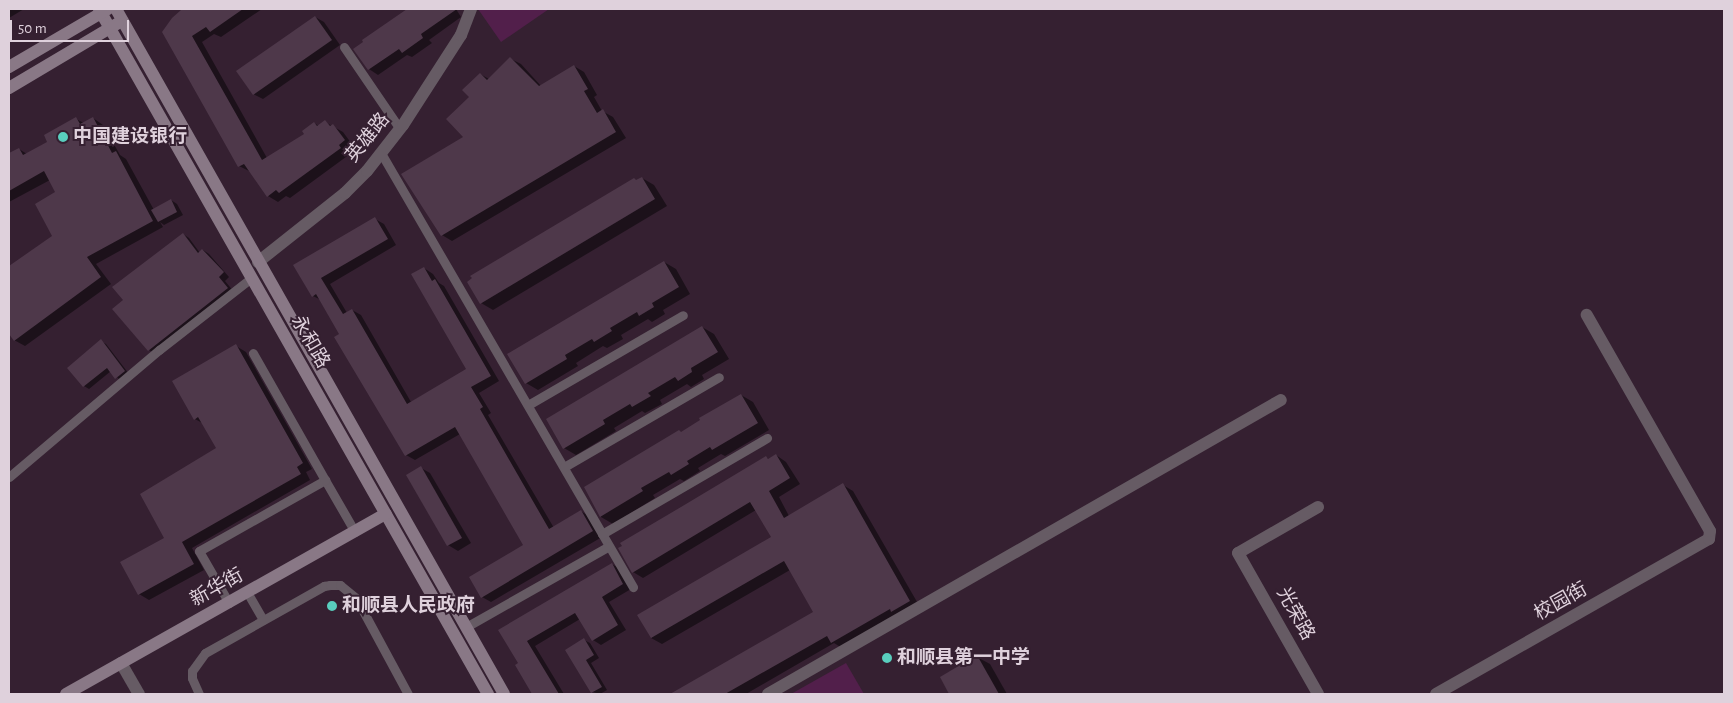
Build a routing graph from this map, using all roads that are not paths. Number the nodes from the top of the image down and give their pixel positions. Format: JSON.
{"nodes":[{"id":1,"x":471,"y":9,"type":"edge"},
{"id":2,"x":114,"y":12,"type":"edge"},
{"id":3,"x":110,"y":28,"type":"junction"},
{"id":4,"x":344,"y":47,"type":"dead end"},
{"id":5,"x":9,"y":67,"type":"edge"},
{"id":6,"x":9,"y":88,"type":"edge"},
{"id":7,"x":400,"y":129,"type":"junction"},
{"id":8,"x":381,"y":153,"type":"junction"},
{"id":9,"x":258,"y":262,"type":"junction"},
{"id":10,"x":251,"y":278,"type":"junction"},
{"id":11,"x":683,"y":315,"type":"dead end"},
{"id":12,"x":1587,"y":315,"type":"dead end"},
{"id":13,"x":253,"y":353,"type":"dead end"},
{"id":14,"x":719,"y":376,"type":"dead end"},
{"id":15,"x":1281,"y":400,"type":"dead end"},
{"id":16,"x":528,"y":405,"type":"junction"},
{"id":17,"x":767,"y":438,"type":"dead end"},
{"id":18,"x":564,"y":467,"type":"junction"},
{"id":19,"x":9,"y":477,"type":"edge"},
{"id":20,"x":325,"y":480,"type":"junction"},
{"id":21,"x":1318,"y":507,"type":"dead end"},
{"id":22,"x":386,"y":514,"type":"junction"},
{"id":23,"x":355,"y":532,"type":"junction"},
{"id":24,"x":602,"y":534,"type":"junction"},
{"id":25,"x":609,"y":546,"type":"junction"},
{"id":26,"x":633,"y":587,"type":"dead end"},
{"id":27,"x":247,"y":592,"type":"junction"},
{"id":28,"x":228,"y":603,"type":"junction"},
{"id":29,"x":263,"y":620,"type":"junction"},
{"id":30,"x":466,"y":627,"type":"junction"},
{"id":31,"x":122,"y":663,"type":"junction"},
{"id":32,"x":66,"y":694,"type":"edge"},
{"id":33,"x":139,"y":694,"type":"edge"},
{"id":34,"x":198,"y":694,"type":"edge"},
{"id":35,"x":408,"y":694,"type":"edge"},
{"id":36,"x":488,"y":694,"type":"edge"},
{"id":37,"x":504,"y":694,"type":"edge"},
{"id":38,"x":768,"y":694,"type":"edge"},
{"id":39,"x":1318,"y":694,"type":"edge"},
{"id":40,"x":1436,"y":694,"type":"edge"}],
"edges":[{"from":1,"to":7,"type":"street","name":"英雄路"},
{"from":2,"to":3,"type":"main road","name":"永和路"},
{"from":2,"to":3,"type":"main road"},
{"from":2,"to":5,"type":"main road"},
{"from":2,"to":9,"type":"main road","name":"永和路"},
{"from":3,"to":6,"type":"main road"},
{"from":3,"to":10,"type":"main road","name":"永和路"},
{"from":4,"to":7,"type":"lane"},
{"from":7,"to":8,"type":"street","name":"英雄路"},
{"from":8,"to":9,"type":"street","name":"英雄路"},
{"from":8,"to":16,"type":"lane"},
{"from":9,"to":30,"type":"main road","name":"永和路"},
{"from":10,"to":19,"type":"lane"},
{"from":10,"to":22,"type":"main road","name":"永和路"},
{"from":11,"to":16,"type":"lane"},
{"from":12,"to":40,"type":"street","name":"校园街"},
{"from":13,"to":20,"type":"lane"},
{"from":14,"to":18,"type":"lane"},
{"from":15,"to":38,"type":"street"},
{"from":16,"to":18,"type":"lane"},
{"from":17,"to":24,"type":"lane"},
{"from":18,"to":24,"type":"lane"},
{"from":20,"to":23,"type":"lane"},
{"from":20,"to":28,"type":"lane"},
{"from":21,"to":39,"type":"street","name":"光荣路"},
{"from":22,"to":23,"type":"main road","name":"新华街"},
{"from":22,"to":36,"type":"main road","name":"永和路"},
{"from":23,"to":27,"type":"main road","name":"新华街"},
{"from":24,"to":25,"type":"lane"},
{"from":25,"to":26,"type":"lane"},
{"from":25,"to":30,"type":"lane"},
{"from":27,"to":28,"type":"main road","name":"新华街"},
{"from":27,"to":29,"type":"lane"},
{"from":28,"to":31,"type":"main road","name":"新华街"},
{"from":29,"to":34,"type":"lane"},
{"from":29,"to":35,"type":"lane"},
{"from":30,"to":37,"type":"main road","name":"永和路"},
{"from":31,"to":32,"type":"main road","name":"新华街"},
{"from":31,"to":33,"type":"street"}]}
